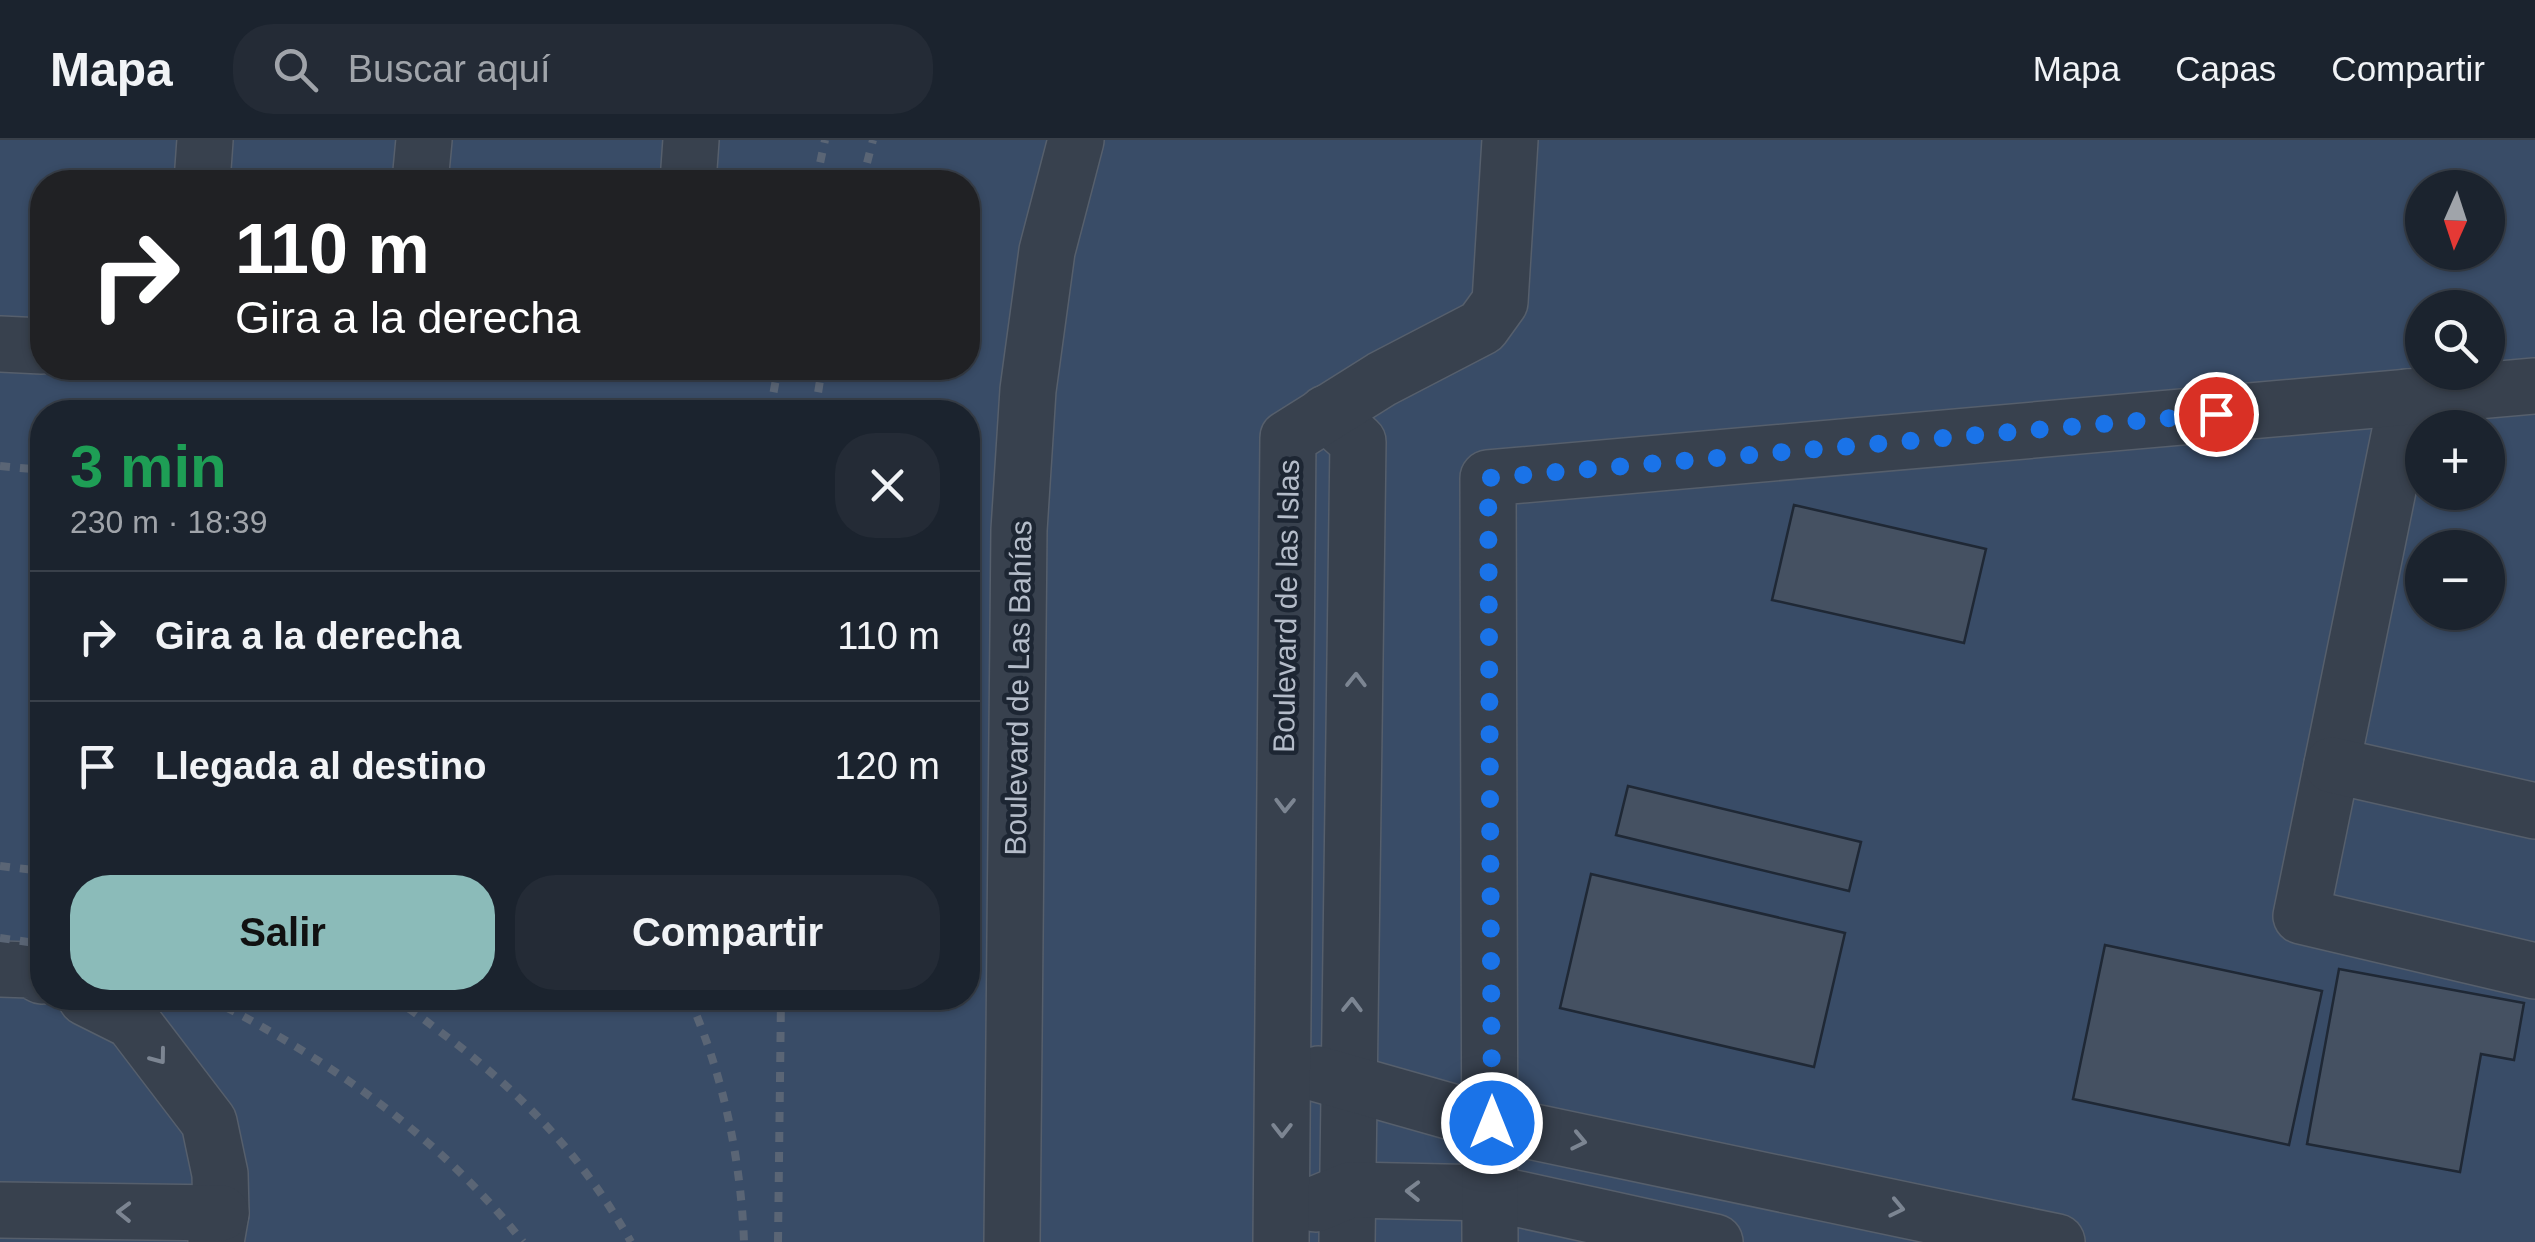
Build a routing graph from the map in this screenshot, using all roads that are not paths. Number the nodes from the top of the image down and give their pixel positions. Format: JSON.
{"nodes":[{"id":1,"x":205,"y":140,"type":"edge"},
{"id":2,"x":424,"y":140,"type":"edge"},
{"id":3,"x":691,"y":140,"type":"edge"},
{"id":4,"x":1076,"y":140,"type":"edge"},
{"id":5,"x":1510,"y":140,"type":"edge"},
{"id":6,"x":203,"y":170,"type":"edge"},
{"id":7,"x":421,"y":170,"type":"edge"},
{"id":8,"x":689,"y":170,"type":"edge"},
{"id":9,"x":0,"y":344,"type":"edge"},
{"id":10,"x":30,"y":345,"type":"edge"},
{"id":11,"x":2535,"y":386,"type":"edge"},
{"id":12,"x":2407,"y":397,"type":"junction"},
{"id":13,"x":1326,"y":413,"type":"junction"},
{"id":14,"x":2332,"y":765,"type":"junction"},
{"id":15,"x":2535,"y":811,"type":"edge"},
{"id":16,"x":0,"y":970,"type":"edge"},
{"id":17,"x":30,"y":970,"type":"edge"},
{"id":18,"x":2535,"y":971,"type":"edge"},
{"id":19,"x":110,"y":1010,"type":"edge"},
{"id":20,"x":1282,"y":1062,"type":"junction"},
{"id":21,"x":1351,"y":1084,"type":"junction"},
{"id":22,"x":1492,"y":1123,"type":"junction"},
{"id":23,"x":0,"y":1210,"type":"edge"},
{"id":24,"x":1349,"y":1216,"type":"edge"},
{"id":25,"x":1491,"y":1217,"type":"edge"},
{"id":26,"x":218,"y":1227,"type":"edge"},
{"id":27,"x":1281,"y":1230,"type":"edge"},
{"id":28,"x":1012,"y":1242,"type":"edge"},
{"id":29,"x":1715,"y":1242,"type":"edge"},
{"id":30,"x":2057,"y":1242,"type":"edge"}],
"edges":[{"from":1,"to":6,"type":"street"},
{"from":2,"to":7,"type":"street"},
{"from":3,"to":8,"type":"street"},
{"from":4,"to":28,"type":"street","name":"Boulevard de Las Bahías"},
{"from":5,"to":13,"type":"street"},
{"from":9,"to":10,"type":"street"},
{"from":11,"to":12,"type":"street"},
{"from":12,"to":14,"type":"street"},
{"from":12,"to":22,"type":"street"},
{"from":13,"to":20,"type":"street","name":"Boulevard de las Islas","one_way":true},
{"from":21,"to":13,"type":"street","one_way":true},
{"from":14,"to":15,"type":"street"},
{"from":14,"to":18,"type":"street"},
{"from":16,"to":17,"type":"street"},
{"from":19,"to":26,"type":"street","one_way":true},
{"from":20,"to":21,"type":"street"},
{"from":20,"to":27,"type":"street","name":"Boulevard de las Islas","one_way":true},
{"from":21,"to":22,"type":"street"},
{"from":21,"to":24,"type":"street"},
{"from":22,"to":25,"type":"street"},
{"from":22,"to":30,"type":"street","one_way":true},
{"from":26,"to":23,"type":"street","one_way":true},
{"from":25,"to":24,"type":"street","one_way":true},
{"from":24,"to":27,"type":"street"},
{"from":25,"to":29,"type":"street"}]}
